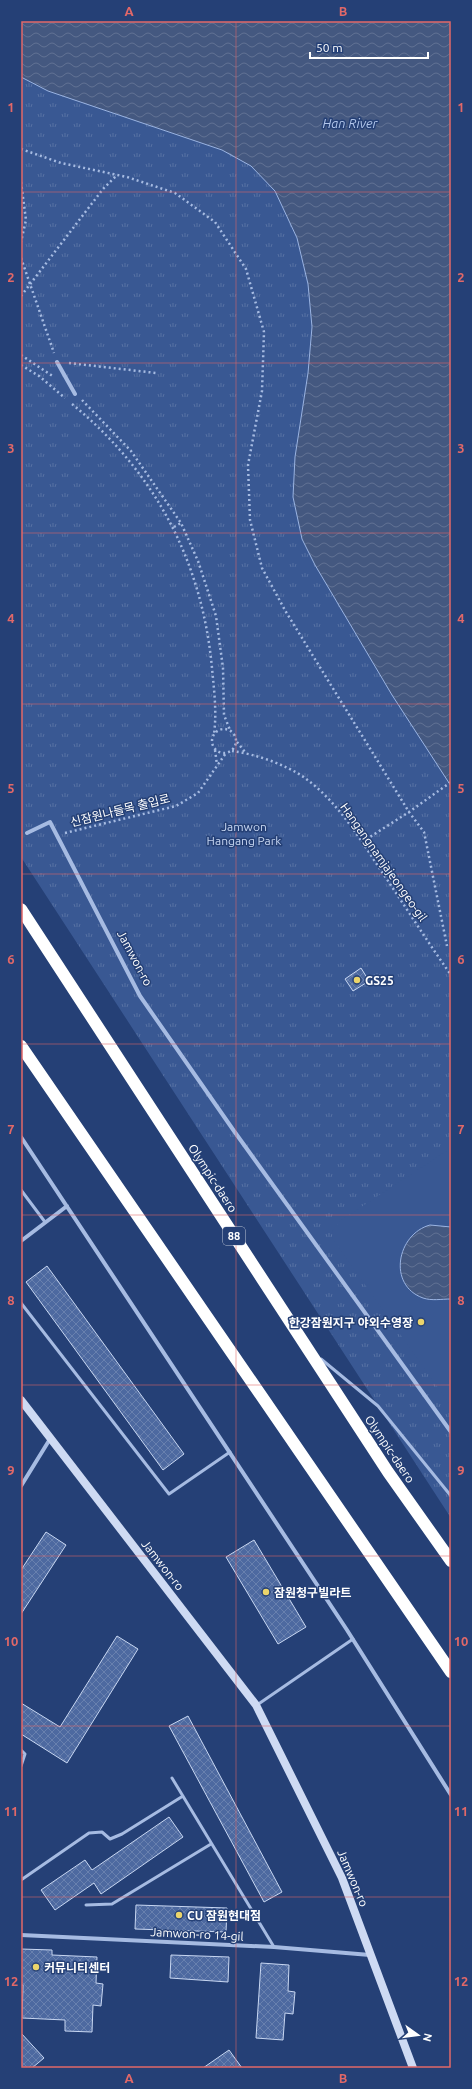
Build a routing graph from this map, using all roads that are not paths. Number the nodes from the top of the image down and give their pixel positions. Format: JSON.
{"nodes":[{"id":1,"x":57,"y":362,"type":"road end"},
{"id":2,"x":75,"y":394,"type":"road end"},
{"id":3,"x":28,"y":833,"type":"tunnel mouth"},
{"id":4,"x":21,"y":908,"type":"edge"},
{"id":5,"x":21,"y":1046,"type":"edge"},
{"id":6,"x":21,"y":1137,"type":"edge"},
{"id":7,"x":21,"y":1190,"type":"edge"},
{"id":8,"x":67,"y":1206,"type":"junction"},
{"id":9,"x":45,"y":1222,"type":"junction"},
{"id":10,"x":21,"y":1241,"type":"edge"},
{"id":11,"x":21,"y":1303,"type":"edge"},
{"id":12,"x":307,"y":1348,"type":"junction"},
{"id":13,"x":21,"y":1400,"type":"edge"},
{"id":14,"x":451,"y":1432,"type":"edge"},
{"id":15,"x":51,"y":1439,"type":"junction"},
{"id":16,"x":230,"y":1452,"type":"junction"},
{"id":17,"x":21,"y":1486,"type":"edge"},
{"id":18,"x":451,"y":1496,"type":"edge"},
{"id":19,"x":451,"y":1561,"type":"edge"},
{"id":20,"x":353,"y":1639,"type":"junction"},
{"id":21,"x":451,"y":1672,"type":"edge"},
{"id":22,"x":256,"y":1705,"type":"junction"},
{"id":23,"x":21,"y":1750,"type":"edge"},
{"id":24,"x":21,"y":1766,"type":"edge"},
{"id":25,"x":172,"y":1778,"type":"dead end"},
{"id":26,"x":451,"y":1795,"type":"edge"},
{"id":27,"x":183,"y":1796,"type":"junction"},
{"id":28,"x":211,"y":1844,"type":"junction"},
{"id":29,"x":21,"y":1880,"type":"edge"},
{"id":30,"x":86,"y":1906,"type":"dead end"},
{"id":31,"x":21,"y":1935,"type":"edge"},
{"id":32,"x":274,"y":1947,"type":"junction"},
{"id":33,"x":371,"y":1955,"type":"junction"},
{"id":34,"x":413,"y":2068,"type":"edge"}],
"edges":[{"from":1,"to":2,"type":"street"},
{"from":3,"to":14,"type":"street","name":"Jamwon-ro"},
{"from":4,"to":12,"type":"highway","name":"Olympic-daero","number":"88"},
{"from":5,"to":21,"type":"highway"},
{"from":6,"to":8,"type":"street"},
{"from":7,"to":9,"type":"lane"},
{"from":8,"to":9,"type":"street"},
{"from":8,"to":16,"type":"street"},
{"from":9,"to":10,"type":"street"},
{"from":11,"to":16,"type":"lane"},
{"from":12,"to":18,"type":"lane"},
{"from":12,"to":19,"type":"highway","name":"Olympic-daero","number":"88"},
{"from":13,"to":15,"type":"main road","name":"Jamwon-ro"},
{"from":15,"to":17,"type":"street"},
{"from":15,"to":22,"type":"main road","name":"Jamwon-ro"},
{"from":16,"to":20,"type":"street"},
{"from":20,"to":22,"type":"lane"},
{"from":20,"to":26,"type":"street"},
{"from":22,"to":33,"type":"main road","name":"Jamwon-ro"},
{"from":23,"to":24,"type":"lane"},
{"from":25,"to":27,"type":"lane"},
{"from":27,"to":28,"type":"lane"},
{"from":27,"to":29,"type":"lane"},
{"from":28,"to":30,"type":"lane"},
{"from":28,"to":32,"type":"lane"},
{"from":31,"to":32,"type":"street","name":"Jamwon-ro 14-gil"},
{"from":32,"to":33,"type":"street","name":"Jamwon-ro 14-gil"},
{"from":33,"to":34,"type":"main road","name":"Jamwon-ro"}]}
